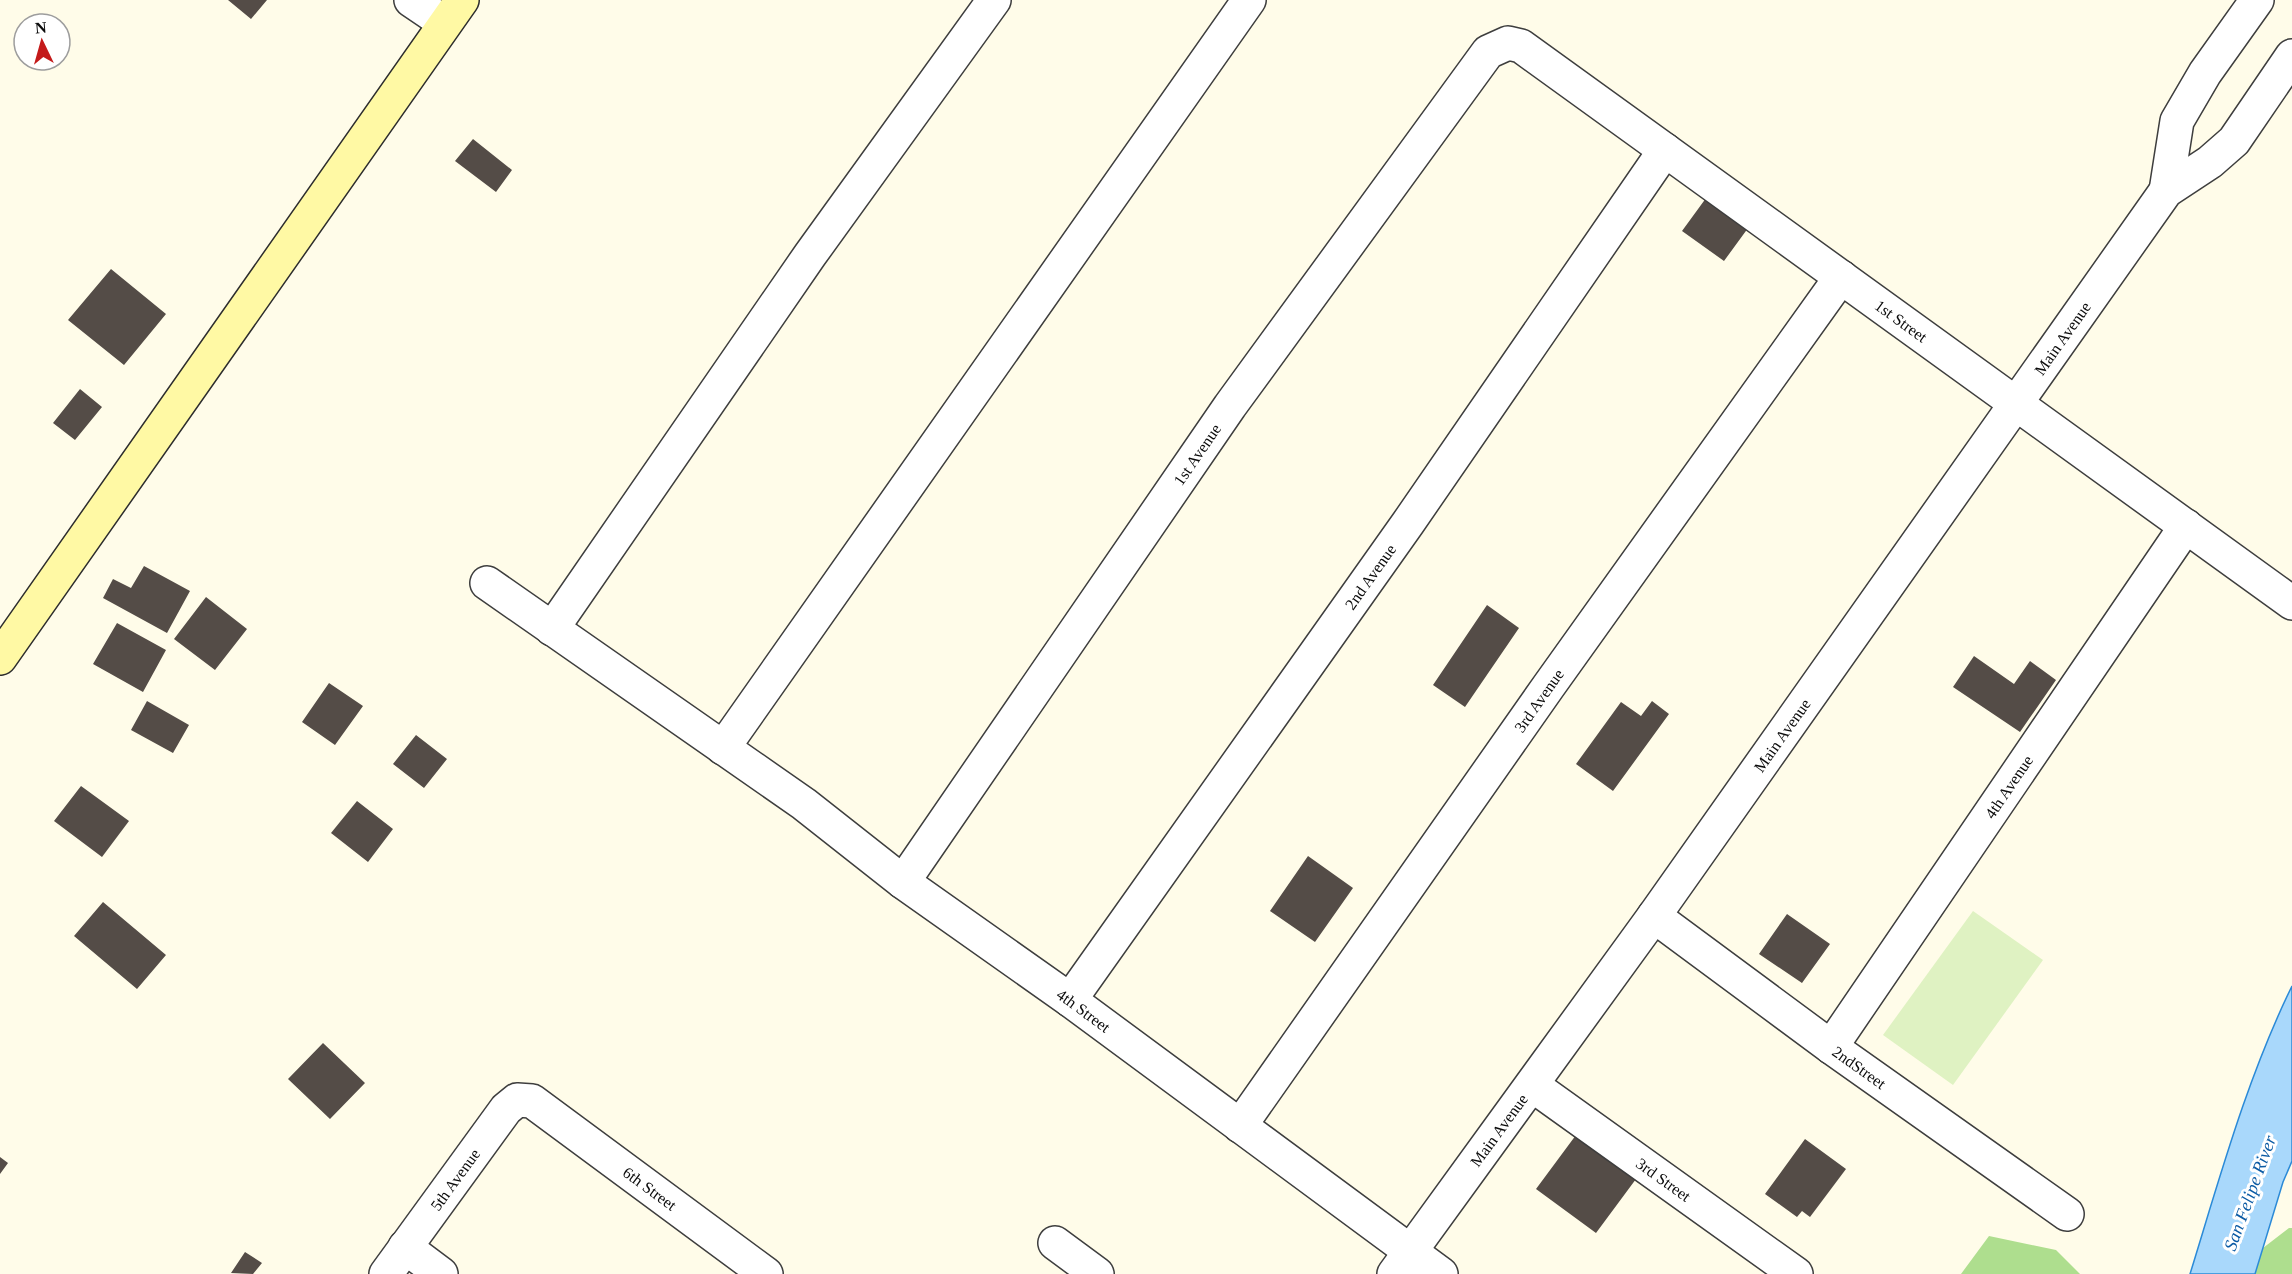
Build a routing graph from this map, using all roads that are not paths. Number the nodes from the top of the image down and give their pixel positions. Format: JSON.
{"nodes":[{"id":1,"x":411,"y":0,"type":"edge"},
{"id":2,"x":994,"y":0,"type":"edge"},
{"id":3,"x":1249,"y":0,"type":"edge"},
{"id":4,"x":2257,"y":0,"type":"edge"},
{"id":5,"x":453,"y":12,"type":"edge"},
{"id":6,"x":1508,"y":43,"type":"joint"},
{"id":7,"x":2292,"y":56,"type":"edge"},
{"id":8,"x":1665,"y":150,"type":"junction"},
{"id":9,"x":2166,"y":191,"type":"junction"},
{"id":10,"x":1841,"y":277,"type":"junction"},
{"id":11,"x":2016,"y":404,"type":"junction"},
{"id":12,"x":2186,"y":526,"type":"junction"},
{"id":13,"x":487,"y":584,"type":"dead end"},
{"id":14,"x":2292,"y":603,"type":"edge"},
{"id":15,"x":552,"y":629,"type":"junction"},
{"id":16,"x":0,"y":658,"type":"edge"},
{"id":17,"x":723,"y":748,"type":"junction"},
{"id":18,"x":903,"y":882,"type":"junction"},
{"id":19,"x":1654,"y":916,"type":"junction"},
{"id":20,"x":1070,"y":1000,"type":"junction"},
{"id":21,"x":1831,"y":1047,"type":"junction"},
{"id":22,"x":1532,"y":1084,"type":"junction"},
{"id":23,"x":532,"y":1101,"type":"joint"},
{"id":24,"x":1239,"y":1126,"type":"junction"},
{"id":25,"x":2067,"y":1214,"type":"dead end"},
{"id":26,"x":1056,"y":1243,"type":"dead end"},
{"id":27,"x":405,"y":1247,"type":"junction"},
{"id":28,"x":1402,"y":1263,"type":"edge"},
{"id":29,"x":386,"y":1274,"type":"edge"},
{"id":30,"x":441,"y":1274,"type":"edge"},
{"id":31,"x":766,"y":1274,"type":"edge"},
{"id":32,"x":1097,"y":1274,"type":"edge"},
{"id":33,"x":1441,"y":1274,"type":"edge"},
{"id":34,"x":1796,"y":1274,"type":"edge"}],
"edges":[{"from":1,"to":5,"type":"street"},
{"from":2,"to":15,"type":"street"},
{"from":3,"to":17,"type":"street"},
{"from":4,"to":9,"type":"street","name":"Main Avenue"},
{"from":5,"to":16,"type":"main road"},
{"from":6,"to":8,"type":"street","name":"1st Street"},
{"from":6,"to":18,"type":"street","name":"1st Avenue"},
{"from":7,"to":9,"type":"street","name":"Main Avenue"},
{"from":8,"to":10,"type":"street","name":"1st Street"},
{"from":8,"to":20,"type":"street","name":"2nd Avenue"},
{"from":9,"to":11,"type":"street","name":"Main Avenue"},
{"from":10,"to":11,"type":"street","name":"1st Street"},
{"from":10,"to":24,"type":"street","name":"3rd Avenue"},
{"from":11,"to":12,"type":"street","name":"1st Street"},
{"from":11,"to":19,"type":"street","name":"Main Avenue"},
{"from":12,"to":14,"type":"street","name":"1st Street"},
{"from":12,"to":21,"type":"street","name":"4th Avenue"},
{"from":13,"to":15,"type":"street","name":"4th Street"},
{"from":15,"to":17,"type":"street","name":"4th Street"},
{"from":17,"to":18,"type":"street","name":"4th Street"},
{"from":18,"to":20,"type":"street","name":"4th Street"},
{"from":19,"to":21,"type":"street","name":"2ndStreet"},
{"from":19,"to":22,"type":"street","name":"Main Avenue"},
{"from":20,"to":24,"type":"street","name":"4th Street"},
{"from":21,"to":25,"type":"street","name":"2ndStreet"},
{"from":22,"to":28,"type":"street","name":"Main Avenue"},
{"from":22,"to":34,"type":"street","name":"3rd Street"},
{"from":23,"to":27,"type":"street","name":"5th Avenue"},
{"from":23,"to":31,"type":"street","name":"6th Street"},
{"from":24,"to":28,"type":"street","name":"4th Street"},
{"from":26,"to":32,"type":"street"},
{"from":27,"to":29,"type":"street","name":"5th Avenue"},
{"from":27,"to":30,"type":"street"},
{"from":28,"to":33,"type":"street","name":"4th Street"}]}
